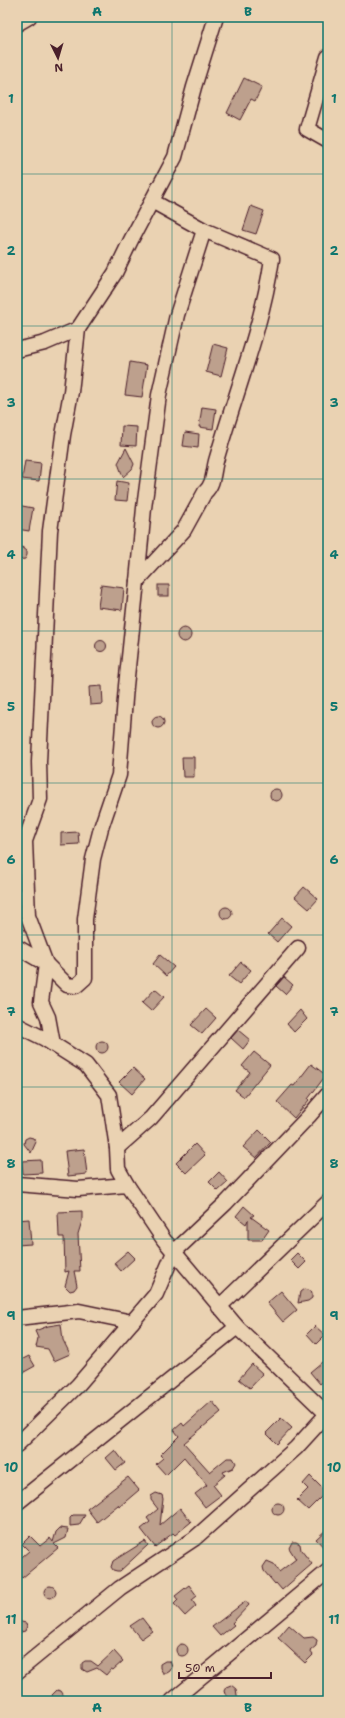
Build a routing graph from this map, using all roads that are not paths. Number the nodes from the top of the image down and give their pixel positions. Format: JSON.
{"nodes":[{"id":1,"x":29,"y":17,"type":"edge"},
{"id":2,"x":216,"y":17,"type":"edge"},
{"id":3,"x":17,"y":24,"type":"edge"},
{"id":4,"x":328,"y":57,"type":"edge"},
{"id":5,"x":328,"y":141,"type":"edge"},
{"id":6,"x":152,"y":201,"type":"junction"},
{"id":7,"x":204,"y":230,"type":"junction"},
{"id":8,"x":78,"y":329,"type":"junction"},
{"id":9,"x":17,"y":350,"type":"edge"},
{"id":10,"x":137,"y":581,"type":"junction"},
{"id":11,"x":17,"y":947,"type":"edge"},
{"id":12,"x":298,"y":948,"type":"dead end"},
{"id":13,"x":46,"y":964,"type":"junction"},
{"id":14,"x":17,"y":1025,"type":"edge"},
{"id":15,"x":53,"y":1044,"type":"junction"},
{"id":16,"x":328,"y":1094,"type":"edge"},
{"id":17,"x":117,"y":1148,"type":"junction"},
{"id":18,"x":17,"y":1184,"type":"edge"},
{"id":19,"x":127,"y":1185,"type":"junction"},
{"id":20,"x":328,"y":1202,"type":"edge"},
{"id":21,"x":174,"y":1252,"type":"junction"},
{"id":22,"x":219,"y":1307,"type":"junction"},
{"id":23,"x":17,"y":1318,"type":"edge"},
{"id":24,"x":132,"y":1322,"type":"junction"},
{"id":25,"x":237,"y":1327,"type":"junction"},
{"id":26,"x":328,"y":1412,"type":"edge"},
{"id":27,"x":17,"y":1445,"type":"edge"},
{"id":28,"x":17,"y":1503,"type":"edge"},
{"id":29,"x":328,"y":1571,"type":"edge"},
{"id":30,"x":17,"y":1672,"type":"edge"},
{"id":31,"x":172,"y":1701,"type":"edge"}],
"edges":[{"from":1,"to":3,"type":"street"},
{"from":2,"to":6,"type":"street"},
{"from":4,"to":5,"type":"street"},
{"from":6,"to":7,"type":"street"},
{"from":6,"to":8,"type":"street"},
{"from":7,"to":10,"type":"street"},
{"from":7,"to":10,"type":"street"},
{"from":8,"to":9,"type":"street"},
{"from":8,"to":13,"type":"street"},
{"from":10,"to":13,"type":"street"},
{"from":11,"to":13,"type":"street"},
{"from":12,"to":17,"type":"street"},
{"from":13,"to":15,"type":"street"},
{"from":14,"to":15,"type":"street"},
{"from":15,"to":17,"type":"street"},
{"from":16,"to":21,"type":"street"},
{"from":17,"to":19,"type":"street"},
{"from":18,"to":19,"type":"street"},
{"from":19,"to":21,"type":"street"},
{"from":20,"to":22,"type":"street"},
{"from":21,"to":22,"type":"street"},
{"from":21,"to":24,"type":"street"},
{"from":22,"to":25,"type":"street"},
{"from":23,"to":24,"type":"street"},
{"from":24,"to":27,"type":"street"},
{"from":25,"to":26,"type":"street"},
{"from":25,"to":28,"type":"street"},
{"from":26,"to":30,"type":"street"},
{"from":29,"to":31,"type":"street"}]}
